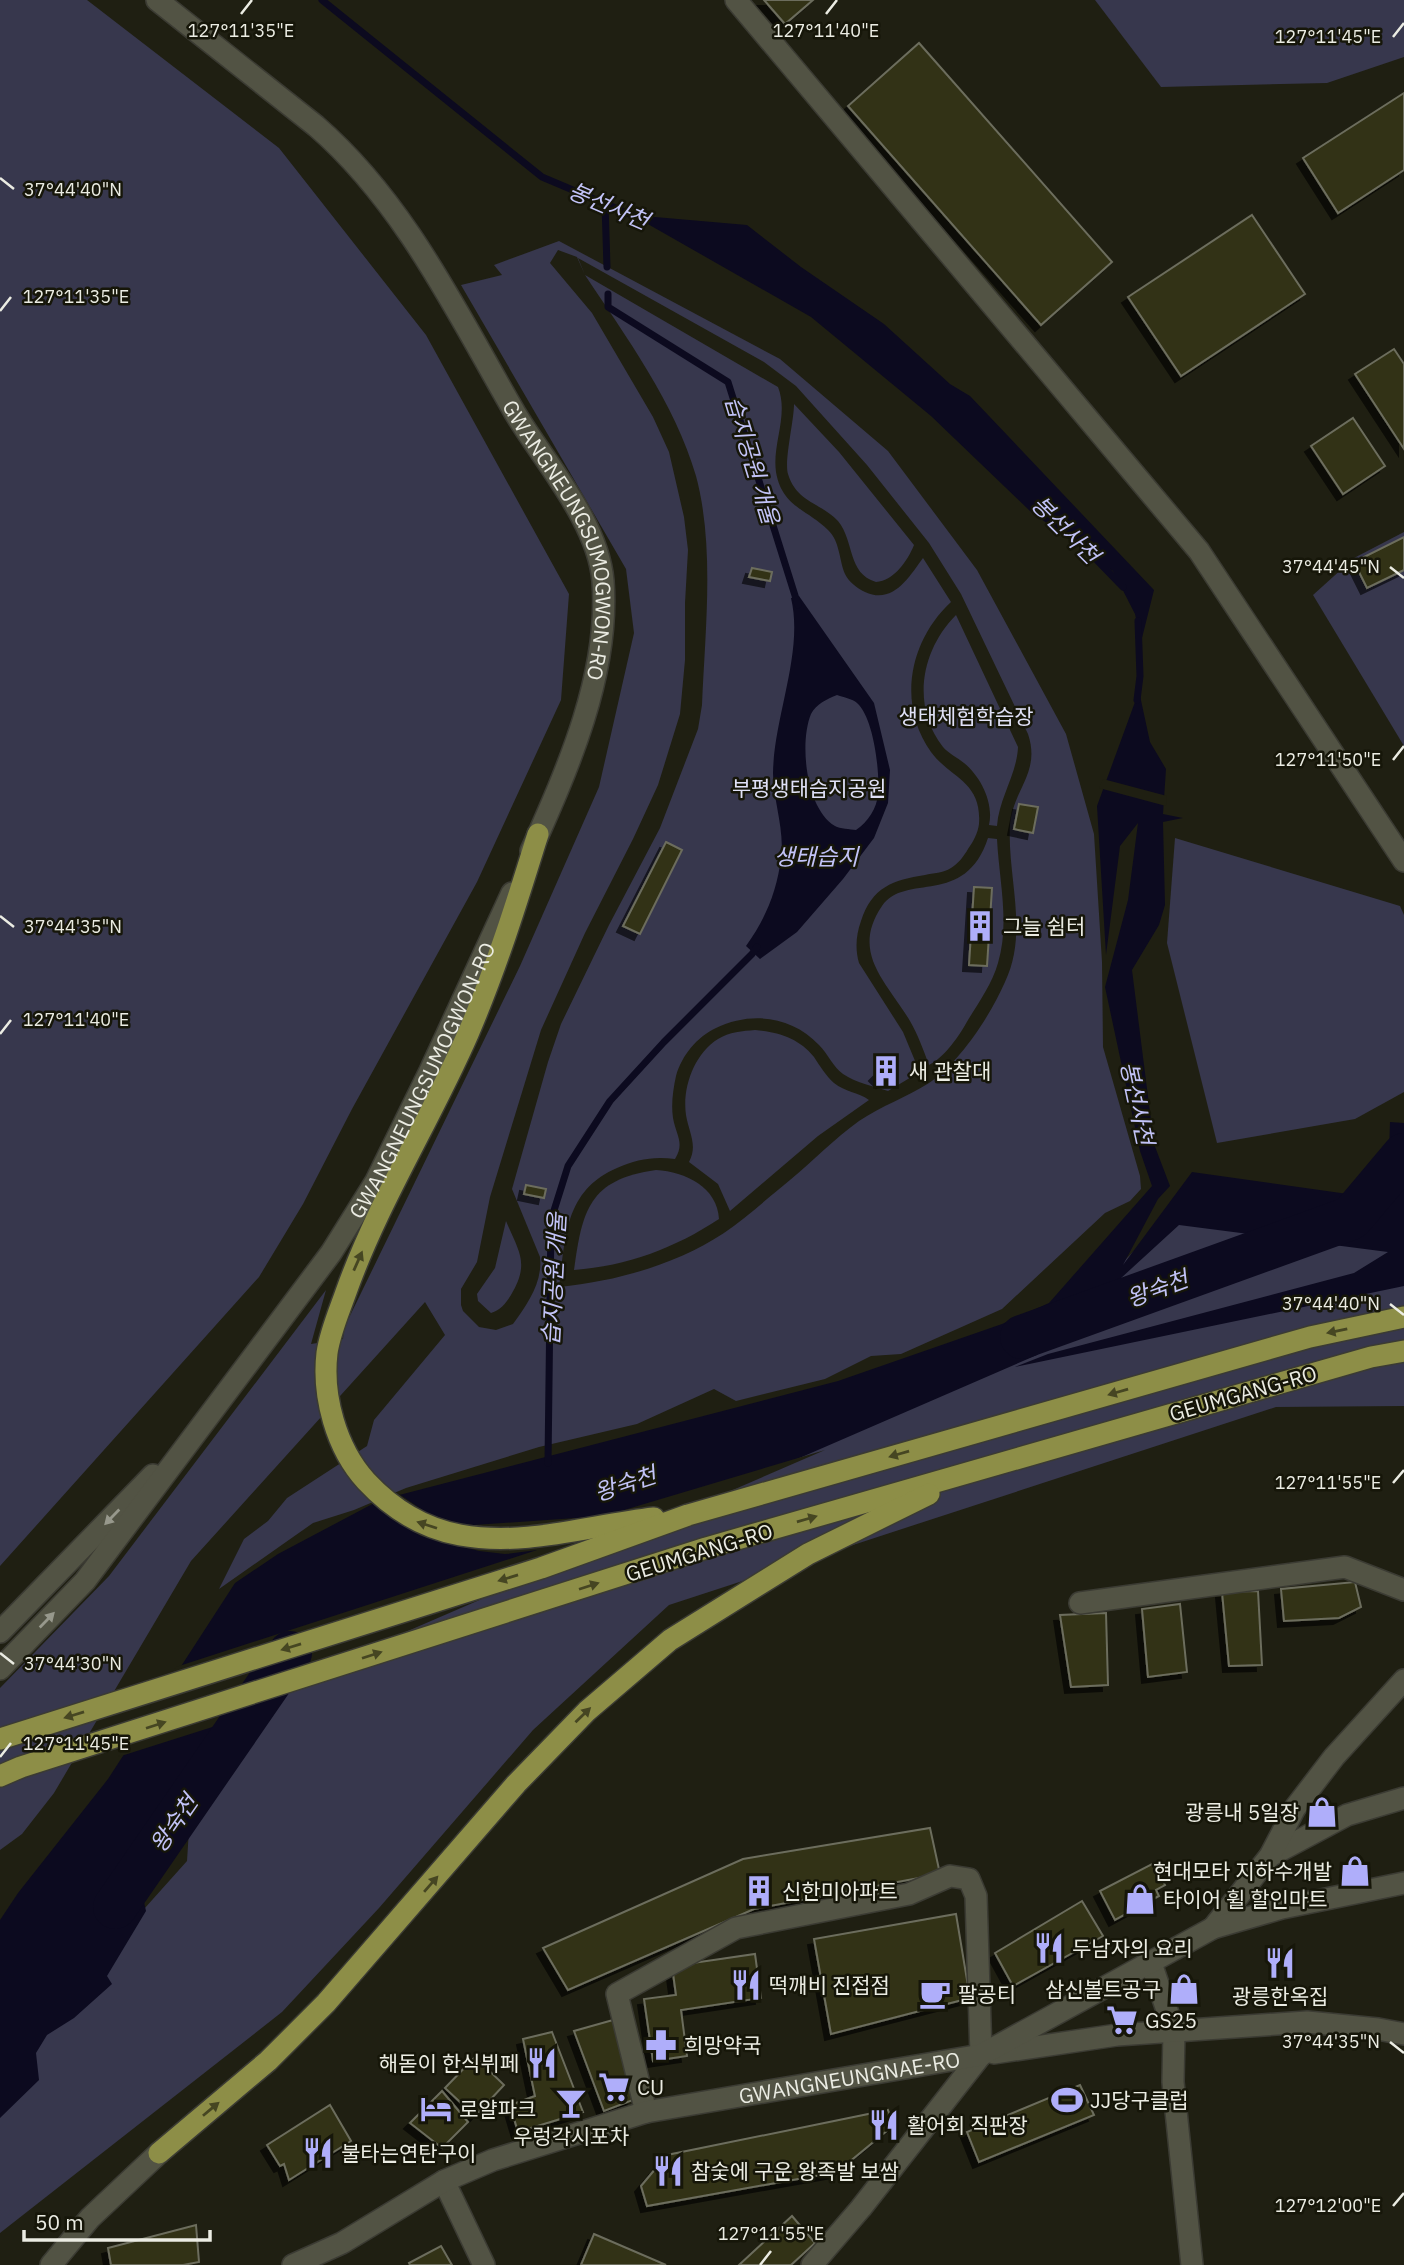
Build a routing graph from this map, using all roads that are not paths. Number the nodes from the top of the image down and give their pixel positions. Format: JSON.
{"nodes":[{"id":1,"x":157,"y":0,"type":"edge"},
{"id":2,"x":736,"y":0,"type":"edge"},
{"id":3,"x":538,"y":834,"type":"junction"},
{"id":4,"x":1404,"y":861,"type":"edge"},
{"id":5,"x":1404,"y":1317,"type":"edge"},
{"id":6,"x":1404,"y":1351,"type":"edge"},
{"id":7,"x":210,"y":1415,"type":"junction"},
{"id":8,"x":985,"y":1468,"type":"junction"},
{"id":9,"x":688,"y":1515,"type":"junction"},
{"id":10,"x":1404,"y":1590,"type":"edge"},
{"id":11,"x":1080,"y":1603,"type":"dead end"},
{"id":12,"x":0,"y":1632,"type":"edge"},
{"id":13,"x":0,"y":1670,"type":"edge"},
{"id":14,"x":1404,"y":1680,"type":"edge"},
{"id":15,"x":4,"y":1738,"type":"edge"},
{"id":16,"x":0,"y":1776,"type":"edge"},
{"id":17,"x":1404,"y":1798,"type":"edge"},
{"id":18,"x":1270,"y":1856,"type":"junction"},
{"id":19,"x":1404,"y":1883,"type":"edge"},
{"id":20,"x":1213,"y":1928,"type":"junction"},
{"id":21,"x":1151,"y":1963,"type":"junction"},
{"id":22,"x":1174,"y":2031,"type":"junction"},
{"id":23,"x":1404,"y":2034,"type":"edge"},
{"id":24,"x":981,"y":2055,"type":"junction"},
{"id":25,"x":646,"y":2112,"type":"junction"},
{"id":26,"x":159,"y":2153,"type":"joint"},
{"id":27,"x":444,"y":2180,"type":"junction"},
{"id":28,"x":51,"y":2265,"type":"edge"},
{"id":29,"x":293,"y":2265,"type":"edge"},
{"id":30,"x":484,"y":2265,"type":"edge"},
{"id":31,"x":812,"y":2265,"type":"edge"},
{"id":32,"x":1192,"y":2265,"type":"edge"}],
"edges":[{"from":1,"to":3,"type":"street","name":"GWANGNEUNGSUMOGWON-RO"},
{"from":2,"to":4,"type":"street"},
{"from":3,"to":7,"type":"street","name":"GWANGNEUNGSUMOGWON-RO"},
{"from":9,"to":3,"type":"main road","one_way":true},
{"from":5,"to":9,"type":"main road","name":"GEUMGANG-RO","one_way":true},
{"from":6,"to":8,"type":"main road","name":"GEUMGANG-RO"},
{"from":7,"to":12,"type":"street","one_way":true},
{"from":13,"to":7,"type":"street","one_way":true},
{"from":16,"to":8,"type":"main road","name":"GEUMGANG-RO","one_way":true},
{"from":26,"to":8,"type":"main road","one_way":true},
{"from":9,"to":15,"type":"main road","name":"GEUMGANG-RO","one_way":true},
{"from":10,"to":11,"type":"street"},
{"from":14,"to":18,"type":"street"},
{"from":17,"to":18,"type":"street"},
{"from":18,"to":20,"type":"street"},
{"from":19,"to":20,"type":"street","name":"GWANGNEUNGNAE-RO"},
{"from":20,"to":21,"type":"street","name":"GWANGNEUNGNAE-RO"},
{"from":21,"to":22,"type":"street"},
{"from":21,"to":24,"type":"street","name":"GWANGNEUNGNAE-RO"},
{"from":22,"to":23,"type":"street"},
{"from":22,"to":24,"type":"street"},
{"from":22,"to":32,"type":"street"},
{"from":24,"to":25,"type":"street","name":"GWANGNEUNGNAE-RO"},
{"from":24,"to":25,"type":"street"},
{"from":24,"to":31,"type":"street"},
{"from":25,"to":27,"type":"street","name":"GWANGNEUNGNAE-RO"},
{"from":26,"to":28,"type":"street"},
{"from":27,"to":29,"type":"street","name":"GWANGNEUNGNAE-RO"},
{"from":27,"to":30,"type":"street"}]}
